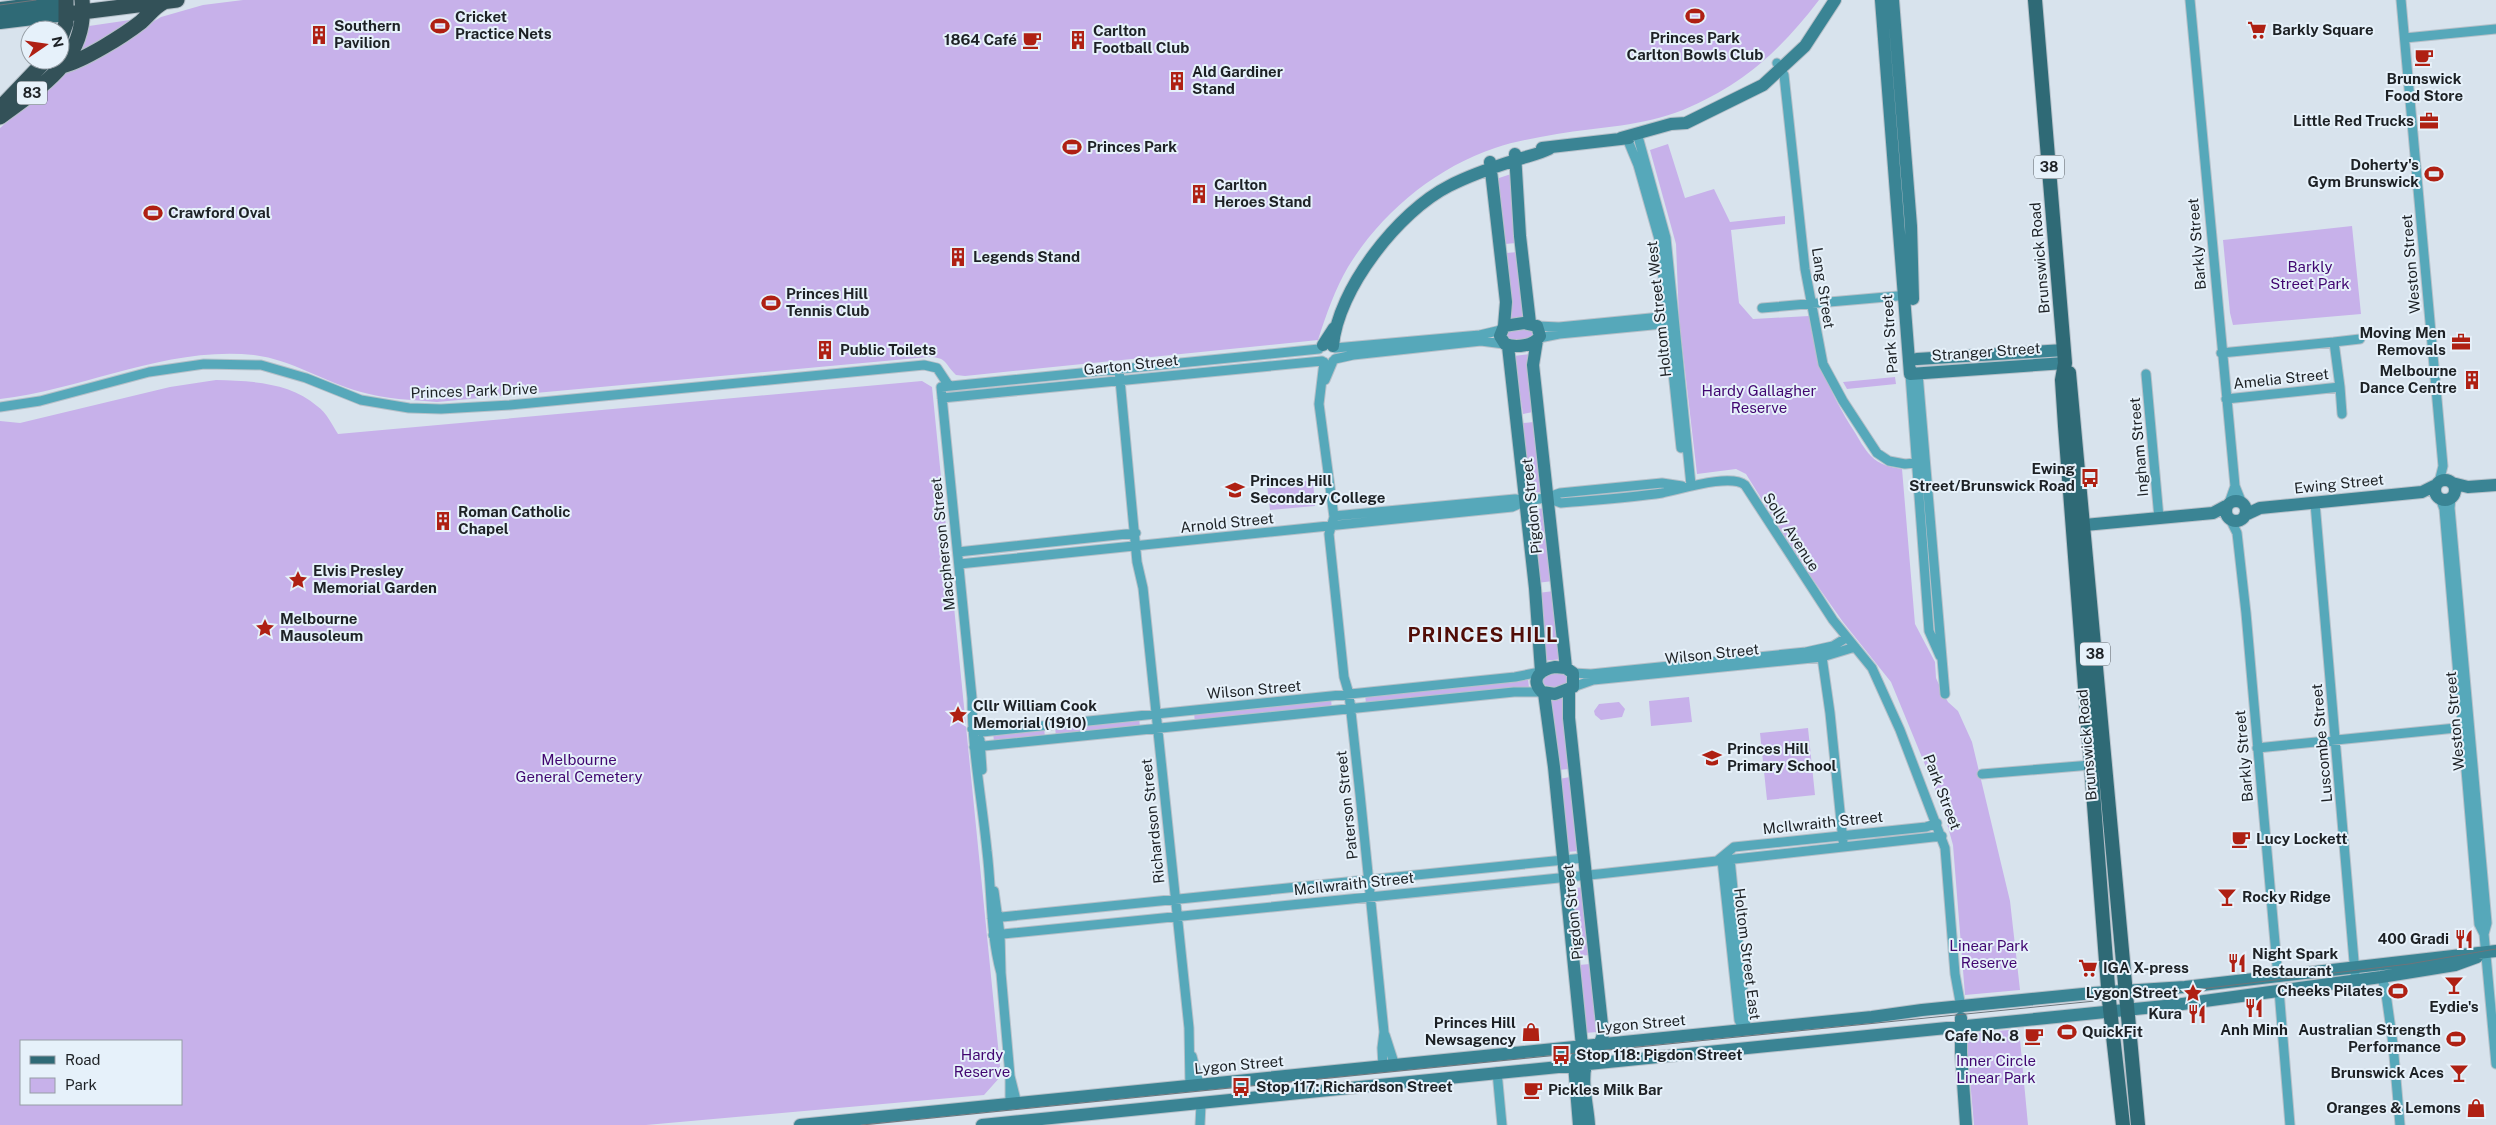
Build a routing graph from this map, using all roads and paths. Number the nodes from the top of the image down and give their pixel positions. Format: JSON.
{"nodes":[{"id":1,"x":1835,"y":0,"type":"edge"},
{"id":2,"x":1881,"y":0,"type":"edge"},
{"id":3,"x":1893,"y":0,"type":"edge"},
{"id":4,"x":2035,"y":0,"type":"edge"},
{"id":5,"x":2190,"y":0,"type":"edge"},
{"id":6,"x":2401,"y":0,"type":"edge"},
{"id":7,"x":171,"y":1,"type":"edge"},
{"id":8,"x":68,"y":4,"type":"edge"},
{"id":9,"x":83,"y":6,"type":"edge"},
{"id":10,"x":0,"y":10,"type":"edge"},
{"id":11,"x":65,"y":20,"type":"edge"},
{"id":12,"x":0,"y":22,"type":"edge"},
{"id":13,"x":2496,"y":29,"type":"edge"},
{"id":14,"x":2405,"y":38,"type":"junction"},
{"id":15,"x":70,"y":53,"type":"edge"},
{"id":16,"x":70,"y":64,"type":"edge"},
{"id":17,"x":1780,"y":66,"type":"junction"},
{"id":18,"x":36,"y":70,"type":"edge"},
{"id":19,"x":57,"y":70,"type":"edge"},
{"id":20,"x":0,"y":108,"type":"edge"},
{"id":21,"x":0,"y":117,"type":"edge"},
{"id":22,"x":1630,"y":137,"type":"junction"},
{"id":23,"x":1515,"y":157,"type":"junction"},
{"id":24,"x":1490,"y":165,"type":"junction"},
{"id":25,"x":1521,"y":246,"type":"junction"},
{"id":26,"x":1501,"y":249,"type":"junction"},
{"id":27,"x":1908,"y":295,"type":"junction"},
{"id":28,"x":1811,"y":304,"type":"junction"},
{"id":29,"x":1762,"y":308,"type":"dead end"},
{"id":30,"x":1671,"y":319,"type":"junction"},
{"id":31,"x":1503,"y":328,"type":"junction"},
{"id":32,"x":1536,"y":332,"type":"junction"},
{"id":33,"x":2360,"y":339,"type":"dead end"},
{"id":34,"x":2334,"y":342,"type":"junction"},
{"id":35,"x":1506,"y":344,"type":"junction"},
{"id":36,"x":2221,"y":353,"type":"junction"},
{"id":37,"x":1328,"y":354,"type":"junction"},
{"id":38,"x":2064,"y":356,"type":"junction"},
{"id":39,"x":1917,"y":359,"type":"junction"},
{"id":40,"x":1119,"y":369,"type":"junction"},
{"id":41,"x":1914,"y":374,"type":"junction"},
{"id":42,"x":2146,"y":374,"type":"dead end"},
{"id":43,"x":1120,"y":380,"type":"junction"},
{"id":44,"x":945,"y":387,"type":"junction"},
{"id":45,"x":2340,"y":387,"type":"junction"},
{"id":46,"x":942,"y":398,"type":"junction"},
{"id":47,"x":2226,"y":399,"type":"junction"},
{"id":48,"x":0,"y":407,"type":"edge"},
{"id":49,"x":2342,"y":414,"type":"dead end"},
{"id":50,"x":1926,"y":462,"type":"junction"},
{"id":51,"x":1916,"y":463,"type":"junction"},
{"id":52,"x":2496,"y":484,"type":"edge"},
{"id":53,"x":1688,"y":486,"type":"junction"},
{"id":54,"x":2445,"y":490,"type":"junction"},
{"id":55,"x":1547,"y":498,"type":"junction"},
{"id":56,"x":1526,"y":501,"type":"junction"},
{"id":57,"x":2315,"y":503,"type":"junction"},
{"id":58,"x":2235,"y":511,"type":"junction"},
{"id":59,"x":1334,"y":516,"type":"junction"},
{"id":60,"x":2159,"y":518,"type":"junction"},
{"id":61,"x":1332,"y":526,"type":"junction"},
{"id":62,"x":2078,"y":526,"type":"junction"},
{"id":63,"x":1136,"y":533,"type":"junction"},
{"id":64,"x":1137,"y":546,"type":"junction"},
{"id":65,"x":958,"y":552,"type":"junction"},
{"id":66,"x":959,"y":564,"type":"junction"},
{"id":67,"x":1846,"y":638,"type":"junction"},
{"id":68,"x":1855,"y":647,"type":"junction"},
{"id":69,"x":1822,"y":657,"type":"junction"},
{"id":70,"x":1943,"y":663,"type":"junction"},
{"id":71,"x":1570,"y":670,"type":"junction"},
{"id":72,"x":1540,"y":672,"type":"junction"},
{"id":73,"x":1571,"y":688,"type":"junction"},
{"id":74,"x":1543,"y":692,"type":"junction"},
{"id":75,"x":1349,"y":694,"type":"junction"},
{"id":76,"x":1945,"y":694,"type":"dead end"},
{"id":77,"x":1350,"y":709,"type":"junction"},
{"id":78,"x":1156,"y":713,"type":"junction"},
{"id":79,"x":2465,"y":727,"type":"junction"},
{"id":80,"x":1158,"y":728,"type":"junction"},
{"id":81,"x":976,"y":731,"type":"junction"},
{"id":82,"x":2336,"y":740,"type":"junction"},
{"id":83,"x":977,"y":746,"type":"junction"},
{"id":84,"x":2257,"y":748,"type":"junction"},
{"id":85,"x":2098,"y":764,"type":"junction"},
{"id":86,"x":1982,"y":774,"type":"dead end"},
{"id":87,"x":1937,"y":823,"type":"junction"},
{"id":88,"x":1842,"y":835,"type":"junction"},
{"id":89,"x":1942,"y":836,"type":"junction"},
{"id":90,"x":1843,"y":846,"type":"junction"},
{"id":91,"x":1584,"y":858,"type":"junction"},
{"id":92,"x":1563,"y":860,"type":"junction"},
{"id":93,"x":1723,"y":860,"type":"junction"},
{"id":94,"x":1586,"y":875,"type":"junction"},
{"id":95,"x":1564,"y":877,"type":"junction"},
{"id":96,"x":1369,"y":880,"type":"junction"},
{"id":97,"x":1370,"y":896,"type":"junction"},
{"id":98,"x":1175,"y":900,"type":"junction"},
{"id":99,"x":2117,"y":907,"type":"junction"},
{"id":100,"x":2102,"y":909,"type":"junction"},
{"id":101,"x":1177,"y":915,"type":"junction"},
{"id":102,"x":995,"y":917,"type":"junction"},
{"id":103,"x":997,"y":934,"type":"junction"},
{"id":104,"x":2491,"y":952,"type":"edge"},
{"id":105,"x":2355,"y":966,"type":"junction"},
{"id":106,"x":2278,"y":977,"type":"junction"},
{"id":107,"x":2380,"y":977,"type":"junction"},
{"id":108,"x":2356,"y":980,"type":"junction"},
{"id":109,"x":2279,"y":990,"type":"junction"},
{"id":110,"x":2124,"y":991,"type":"junction"},
{"id":111,"x":2108,"y":992,"type":"junction"},
{"id":112,"x":1957,"y":1007,"type":"junction"},
{"id":113,"x":2127,"y":1009,"type":"junction"},
{"id":114,"x":2110,"y":1011,"type":"junction"},
{"id":115,"x":1958,"y":1026,"type":"junction"},
{"id":116,"x":1765,"y":1028,"type":"junction"},
{"id":117,"x":1744,"y":1030,"type":"junction"},
{"id":118,"x":1600,"y":1044,"type":"junction"},
{"id":119,"x":1766,"y":1044,"type":"junction"},
{"id":120,"x":1582,"y":1046,"type":"junction"},
{"id":121,"x":1746,"y":1046,"type":"junction"},
{"id":122,"x":1495,"y":1056,"type":"junction"},
{"id":123,"x":2496,"y":1058,"type":"edge"},
{"id":124,"x":1580,"y":1064,"type":"junction"},
{"id":125,"x":1389,"y":1067,"type":"junction"},
{"id":126,"x":1497,"y":1072,"type":"junction"},
{"id":127,"x":1391,"y":1083,"type":"junction"},
{"id":128,"x":1195,"y":1085,"type":"junction"},
{"id":129,"x":1196,"y":1104,"type":"junction"},
{"id":130,"x":1014,"y":1105,"type":"junction"},
{"id":131,"x":983,"y":1108,"type":"junction"},
{"id":132,"x":1016,"y":1122,"type":"junction"},
{"id":133,"x":800,"y":1125,"type":"edge"},
{"id":134,"x":985,"y":1125,"type":"edge"},
{"id":135,"x":1198,"y":1125,"type":"edge"},
{"id":136,"x":1502,"y":1125,"type":"edge"},
{"id":137,"x":1579,"y":1125,"type":"edge"},
{"id":138,"x":1589,"y":1125,"type":"edge"},
{"id":139,"x":1966,"y":1125,"type":"edge"},
{"id":140,"x":2123,"y":1125,"type":"edge"},
{"id":141,"x":2138,"y":1125,"type":"edge"},
{"id":142,"x":2290,"y":1125,"type":"edge"},
{"id":143,"x":2400,"y":1125,"type":"edge"}],
"edges":[{"from":1,"to":17,"type":"street"},
{"from":2,"to":27,"type":"street","name":"Park Street"},
{"from":3,"to":27,"type":"street","name":"Park Street"},
{"from":4,"to":38,"type":"main road","name":"Brunswick Road","number":"38"},
{"from":5,"to":36,"type":"street","name":"Barkly Street"},
{"from":6,"to":14,"type":"street","name":"Weston Street"},
{"from":7,"to":9,"type":"highway"},
{"from":7,"to":16,"type":"highway"},
{"from":8,"to":9,"type":"highway"},
{"from":8,"to":10,"type":"main road"},
{"from":8,"to":11,"type":"highway"},
{"from":8,"to":12,"type":"main road"},
{"from":9,"to":15,"type":"highway","number":"83"},
{"from":13,"to":14,"type":"street"},
{"from":14,"to":54,"type":"street","name":"Weston Street"},
{"from":17,"to":22,"type":"street"},
{"from":17,"to":28,"type":"street","name":"Lang Street"},
{"from":18,"to":20,"type":"highway","number":"83"},
{"from":19,"to":21,"type":"highway","number":"83"},
{"from":22,"to":23,"type":"street"},
{"from":22,"to":30,"type":"street","name":"Holtom Street West"},
{"from":23,"to":24,"type":"street"},
{"from":23,"to":25,"type":"street","name":"Pigdon Street"},
{"from":24,"to":26,"type":"street","name":"Pigdon Street"},
{"from":24,"to":37,"type":"street"},
{"from":25,"to":26,"type":"street"},
{"from":25,"to":32,"type":"street","name":"Pigdon Street"},
{"from":26,"to":31,"type":"street","name":"Pigdon Street"},
{"from":27,"to":28,"type":"street"},
{"from":27,"to":39,"type":"street","name":"Park Street"},
{"from":27,"to":41,"type":"street","name":"Park Street"},
{"from":28,"to":29,"type":"street"},
{"from":28,"to":51,"type":"street","name":"Lang Street"},
{"from":30,"to":32,"type":"street"},
{"from":30,"to":53,"type":"street","name":"Holtom Street West"},
{"from":31,"to":32,"type":"street"},
{"from":31,"to":35,"type":"street","name":"Pigdon Street"},
{"from":31,"to":37,"type":"street","name":"Garton Street"},
{"from":32,"to":35,"type":"street"},
{"from":32,"to":55,"type":"street","name":"Pigdon Street"},
{"from":33,"to":34,"type":"street","name":"Amelia Street"},
{"from":34,"to":36,"type":"street","name":"Amelia Street"},
{"from":34,"to":45,"type":"street","name":"Amelia Street"},
{"from":35,"to":37,"type":"street","name":"Garton Street"},
{"from":35,"to":56,"type":"street","name":"Pigdon Street"},
{"from":36,"to":47,"type":"street","name":"Barkly Street"},
{"from":37,"to":40,"type":"street","name":"Garton Street"},
{"from":37,"to":43,"type":"street","name":"Garton Street"},
{"from":37,"to":59,"type":"street","name":"Paterson Street"},
{"from":38,"to":39,"type":"street","name":"Stranger Street"},
{"from":38,"to":41,"type":"street","name":"Stranger Street"},
{"from":38,"to":62,"type":"main road","name":"Brunswick Road","number":"38"},
{"from":39,"to":41,"type":"street","name":"Park Street"},
{"from":40,"to":43,"type":"street","name":"Richardson Street"},
{"from":40,"to":44,"type":"street","name":"Garton Street"},
{"from":41,"to":50,"type":"street","name":"Park Street"},
{"from":41,"to":51,"type":"street","name":"Park Street"},
{"from":42,"to":60,"type":"street","name":"Ingham Street"},
{"from":43,"to":46,"type":"street","name":"Garton Street"},
{"from":43,"to":63,"type":"street","name":"Richardson Street"},
{"from":44,"to":46,"type":"street","name":"Macpherson Street"},
{"from":44,"to":48,"type":"street","name":"Princes Park Drive"},
{"from":45,"to":47,"type":"street","name":"Amelia Street"},
{"from":45,"to":49,"type":"street","name":"Amelia Street"},
{"from":46,"to":65,"type":"street","name":"Macpherson Street"},
{"from":47,"to":58,"type":"street","name":"Barkly Street"},
{"from":50,"to":51,"type":"street","name":"Lang Street"},
{"from":50,"to":70,"type":"street","name":"Park Street"},
{"from":51,"to":70,"type":"street","name":"Park Street"},
{"from":52,"to":54,"type":"street","name":"Ewing Street"},
{"from":53,"to":55,"type":"street","name":"Arnold Street"},
{"from":53,"to":67,"type":"street","name":"Solly Avenue"},
{"from":54,"to":57,"type":"street","name":"Ewing Street"},
{"from":54,"to":79,"type":"street","name":"Weston Street"},
{"from":55,"to":56,"type":"street","name":"Arnold Street"},
{"from":55,"to":71,"type":"street","name":"Pigdon Street"},
{"from":56,"to":59,"type":"street","name":"Arnold Street"},
{"from":56,"to":61,"type":"street","name":"Arnold Street"},
{"from":56,"to":72,"type":"street","name":"Pigdon Street"},
{"from":57,"to":58,"type":"street","name":"Ewing Street"},
{"from":57,"to":82,"type":"street","name":"Luscombe Street"},
{"from":58,"to":60,"type":"street"},
{"from":58,"to":84,"type":"street","name":"Barkly Street"},
{"from":59,"to":61,"type":"street","name":"Paterson Street"},
{"from":60,"to":62,"type":"street"},
{"from":61,"to":64,"type":"street","name":"Arnold Street"},
{"from":61,"to":75,"type":"street","name":"Paterson Street"},
{"from":62,"to":85,"type":"main road","name":"Brunswick Road","number":"38"},
{"from":63,"to":64,"type":"street","name":"Richardson Street"},
{"from":63,"to":65,"type":"street"},
{"from":64,"to":66,"type":"street","name":"Arnold Street"},
{"from":64,"to":78,"type":"street","name":"Richardson Street"},
{"from":65,"to":66,"type":"street","name":"Macpherson Street"},
{"from":66,"to":81,"type":"street","name":"Macpherson Street"},
{"from":67,"to":68,"type":"street","name":"Park Street"},
{"from":67,"to":71,"type":"street","name":"Wilson Street"},
{"from":68,"to":69,"type":"street","name":"Wilson Street"},
{"from":68,"to":87,"type":"street","name":"Park Street"},
{"from":69,"to":73,"type":"street","name":"Wilson Street"},
{"from":69,"to":88,"type":"street"},
{"from":70,"to":76,"type":"street","name":"Park Street"},
{"from":71,"to":72,"type":"street"},
{"from":71,"to":73,"type":"street"},
{"from":72,"to":74,"type":"street"},
{"from":72,"to":75,"type":"street","name":"Wilson Street"},
{"from":73,"to":74,"type":"street"},
{"from":73,"to":91,"type":"street","name":"Pigdon Street"},
{"from":74,"to":77,"type":"street","name":"Wilson Street"},
{"from":74,"to":92,"type":"street","name":"Pigdon Street"},
{"from":75,"to":77,"type":"street","name":"Paterson Street"},
{"from":75,"to":78,"type":"street","name":"Wilson Street"},
{"from":77,"to":80,"type":"street","name":"Wilson Street"},
{"from":77,"to":96,"type":"street","name":"Paterson Street"},
{"from":78,"to":80,"type":"street","name":"Richardson Street"},
{"from":78,"to":81,"type":"street","name":"Wilson Street"},
{"from":79,"to":82,"type":"street"},
{"from":79,"to":104,"type":"street","name":"Weston Street"},
{"from":80,"to":83,"type":"street","name":"Wilson Street"},
{"from":80,"to":98,"type":"street","name":"Richardson Street"},
{"from":81,"to":83,"type":"street","name":"Macpherson Street"},
{"from":82,"to":84,"type":"street"},
{"from":82,"to":105,"type":"street","name":"Luscombe Street"},
{"from":83,"to":102,"type":"street","name":"Macpherson Street"},
{"from":84,"to":106,"type":"street","name":"Barkly Street"},
{"from":85,"to":86,"type":"street"},
{"from":85,"to":99,"type":"main road","name":"Brunswick Road","number":"38"},
{"from":85,"to":100,"type":"main road","name":"Brunswick Road","number":"38"},
{"from":87,"to":88,"type":"street","name":"McIlwraith Street"},
{"from":87,"to":89,"type":"street","name":"Park Street"},
{"from":88,"to":90,"type":"street"},
{"from":88,"to":93,"type":"street","name":"McIlwraith Street"},
{"from":89,"to":90,"type":"street","name":"McIlwraith Street"},
{"from":89,"to":112,"type":"street","name":"Park Street"},
{"from":90,"to":93,"type":"street","name":"McIlwraith Street"},
{"from":91,"to":92,"type":"street","name":"McIlwraith Street"},
{"from":91,"to":94,"type":"street","name":"Pigdon Street"},
{"from":92,"to":95,"type":"street","name":"Pigdon Street"},
{"from":92,"to":96,"type":"street","name":"McIlwraith Street"},
{"from":93,"to":94,"type":"street","name":"McIlwraith Street"},
{"from":93,"to":117,"type":"street","name":"Holtom Street East"},
{"from":94,"to":95,"type":"street","name":"McIlwraith Street"},
{"from":94,"to":118,"type":"street","name":"Pigdon Street"},
{"from":95,"to":97,"type":"street","name":"McIlwraith Street"},
{"from":95,"to":120,"type":"street","name":"Pigdon Street"},
{"from":96,"to":97,"type":"street","name":"Paterson Street"},
{"from":96,"to":98,"type":"street","name":"McIlwraith Street"},
{"from":97,"to":101,"type":"street","name":"McIlwraith Street"},
{"from":97,"to":125,"type":"street","name":"Paterson Street"},
{"from":98,"to":101,"type":"street","name":"Richardson Street"},
{"from":98,"to":102,"type":"street","name":"McIlwraith Street"},
{"from":99,"to":100,"type":"main road"},
{"from":99,"to":110,"type":"main road","name":"Brunswick Road","number":"38"},
{"from":100,"to":111,"type":"main road","name":"Brunswick Road","number":"38"},
{"from":101,"to":103,"type":"street","name":"McIlwraith Street"},
{"from":101,"to":128,"type":"street","name":"Richardson Street"},
{"from":102,"to":103,"type":"street","name":"Macpherson Street"},
{"from":103,"to":130,"type":"street","name":"Macpherson Street"},
{"from":104,"to":105,"type":"street","name":"Lygon Street"},
{"from":104,"to":107,"type":"street"},
{"from":104,"to":123,"type":"street","name":"Weston Street"},
{"from":105,"to":106,"type":"street","name":"Lygon Street"},
{"from":105,"to":108,"type":"street","name":"Luscombe Street"},
{"from":106,"to":109,"type":"street"},
{"from":106,"to":110,"type":"street","name":"Lygon Street"},
{"from":107,"to":108,"type":"street"},
{"from":107,"to":143,"type":"street"},
{"from":108,"to":109,"type":"street"},
{"from":109,"to":113,"type":"street"},
{"from":109,"to":142,"type":"street"},
{"from":110,"to":111,"type":"street","name":"Lygon Street"},
{"from":110,"to":113,"type":"main road","name":"Brunswick Road","number":"38"},
{"from":111,"to":112,"type":"street","name":"Lygon Street"},
{"from":111,"to":114,"type":"main road","name":"Brunswick Road","number":"38"},
{"from":112,"to":115,"type":"street","name":"Park Street"},
{"from":112,"to":116,"type":"street","name":"Lygon Street"},
{"from":113,"to":114,"type":"street"},
{"from":113,"to":141,"type":"main road","name":"Brunswick Road","number":"38"},
{"from":114,"to":115,"type":"street"},
{"from":114,"to":140,"type":"main road","name":"Brunswick Road","number":"38"},
{"from":115,"to":119,"type":"street"},
{"from":115,"to":139,"type":"street","name":"Park Street"},
{"from":116,"to":117,"type":"street","name":"Lygon Street"},
{"from":116,"to":119,"type":"street"},
{"from":117,"to":118,"type":"street","name":"Lygon Street"},
{"from":117,"to":121,"type":"street"},
{"from":118,"to":120,"type":"street","name":"Lygon Street"},
{"from":118,"to":124,"type":"street","name":"Pigdon Street"},
{"from":119,"to":121,"type":"street"},
{"from":120,"to":122,"type":"street","name":"Lygon Street"},
{"from":120,"to":124,"type":"street"},
{"from":121,"to":124,"type":"street"},
{"from":122,"to":125,"type":"street","name":"Lygon Street"},
{"from":122,"to":126,"type":"street"},
{"from":124,"to":126,"type":"street"},
{"from":124,"to":137,"type":"street"},
{"from":124,"to":138,"type":"street"},
{"from":125,"to":127,"type":"street"},
{"from":125,"to":128,"type":"street","name":"Lygon Street"},
{"from":126,"to":127,"type":"street"},
{"from":126,"to":136,"type":"street"},
{"from":127,"to":129,"type":"street"},
{"from":128,"to":129,"type":"street"},
{"from":128,"to":130,"type":"street","name":"Lygon Street"},
{"from":129,"to":132,"type":"street"},
{"from":129,"to":135,"type":"street"},
{"from":130,"to":131,"type":"street","name":"Lygon Street"},
{"from":130,"to":132,"type":"street"},
{"from":131,"to":133,"type":"street","name":"Lygon Street"},
{"from":131,"to":134,"type":"street"},
{"from":132,"to":134,"type":"street"}]}
